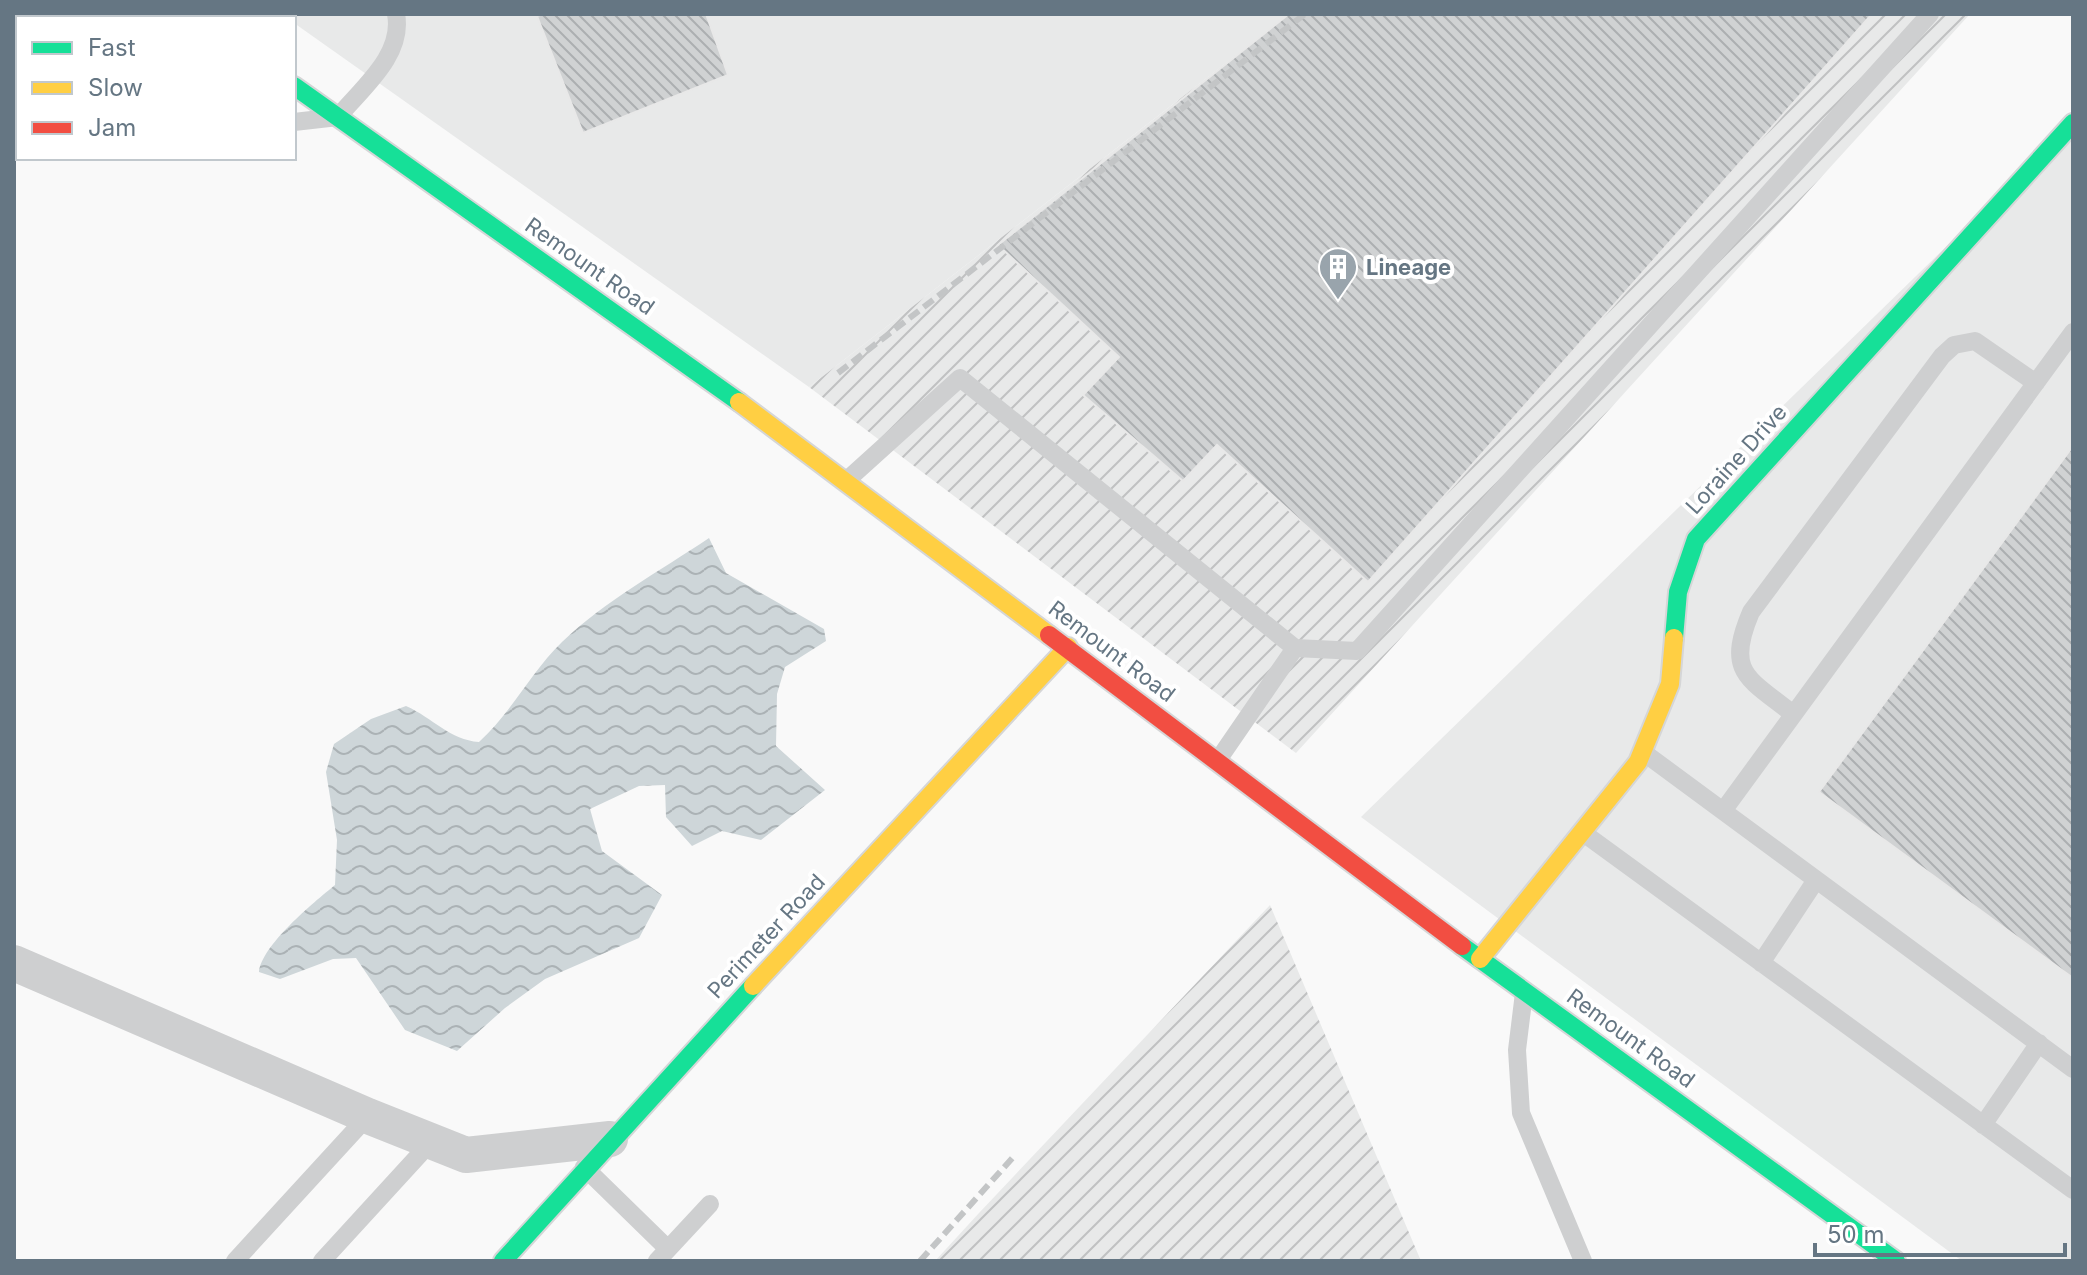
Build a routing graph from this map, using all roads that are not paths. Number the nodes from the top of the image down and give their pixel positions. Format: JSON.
{"nodes":[{"id":1,"x":396,"y":14,"type":"edge"},
{"id":2,"x":1930,"y":14,"type":"edge"},
{"id":3,"x":296,"y":87,"type":"edge"},
{"id":4,"x":338,"y":117,"type":"junction"},
{"id":5,"x":296,"y":122,"type":"edge"},
{"id":6,"x":2073,"y":124,"type":"edge"},
{"id":7,"x":2073,"y":332,"type":"edge"},
{"id":8,"x":2036,"y":383,"type":"junction"},
{"id":9,"x":846,"y":481,"type":"junction"},
{"id":10,"x":1068,"y":647,"type":"junction"},
{"id":11,"x":1295,"y":648,"type":"junction"},
{"id":12,"x":1793,"y":714,"type":"junction"},
{"id":13,"x":1642,"y":751,"type":"junction"},
{"id":14,"x":1218,"y":760,"type":"junction"},
{"id":15,"x":1723,"y":811,"type":"junction"},
{"id":16,"x":1582,"y":832,"type":"junction"},
{"id":17,"x":1816,"y":880,"type":"junction"},
{"id":18,"x":1480,"y":959,"type":"junction"},
{"id":19,"x":14,"y":963,"type":"edge"},
{"id":20,"x":1761,"y":963,"type":"junction"},
{"id":21,"x":1525,"y":990,"type":"junction"},
{"id":22,"x":2039,"y":1043,"type":"junction"},
{"id":23,"x":2073,"y":1069,"type":"edge"},
{"id":24,"x":368,"y":1116,"type":"junction"},
{"id":25,"x":1983,"y":1125,"type":"junction"},
{"id":26,"x":610,"y":1139,"type":"junction"},
{"id":27,"x":431,"y":1142,"type":"junction"},
{"id":28,"x":580,"y":1172,"type":"junction"},
{"id":29,"x":2073,"y":1190,"type":"edge"},
{"id":30,"x":710,"y":1204,"type":"dead end"},
{"id":31,"x":495,"y":1242,"type":"dead end"},
{"id":32,"x":663,"y":1255,"type":"edge"},
{"id":33,"x":235,"y":1261,"type":"edge"},
{"id":34,"x":322,"y":1261,"type":"edge"},
{"id":35,"x":503,"y":1261,"type":"edge"},
{"id":36,"x":1583,"y":1261,"type":"edge"},
{"id":37,"x":1896,"y":1261,"type":"edge"}],
"edges":[{"from":1,"to":4,"type":"lane"},
{"from":2,"to":11,"type":"lane"},
{"from":3,"to":4,"type":"main road","name":"Remount Road"},
{"from":4,"to":5,"type":"lane"},
{"from":4,"to":9,"type":"main road","name":"Remount Road"},
{"from":6,"to":13,"type":"main road","name":"Loraine Drive"},
{"from":7,"to":8,"type":"lane"},
{"from":8,"to":12,"type":"lane"},
{"from":8,"to":12,"type":"lane"},
{"from":9,"to":10,"type":"main road","name":"Remount Road"},
{"from":9,"to":11,"type":"lane"},
{"from":10,"to":14,"type":"main road","name":"Remount Road"},
{"from":10,"to":26,"type":"main road","name":"Perimeter Road"},
{"from":11,"to":14,"type":"lane"},
{"from":12,"to":15,"type":"lane"},
{"from":13,"to":15,"type":"lane"},
{"from":13,"to":16,"type":"main road","name":"Loraine Drive"},
{"from":14,"to":18,"type":"main road","name":"Remount Road"},
{"from":15,"to":17,"type":"lane"},
{"from":16,"to":18,"type":"main road","name":"Loraine Drive"},
{"from":16,"to":20,"type":"lane"},
{"from":17,"to":20,"type":"lane"},
{"from":17,"to":22,"type":"lane"},
{"from":18,"to":21,"type":"main road","name":"Remount Road"},
{"from":19,"to":24,"type":"street"},
{"from":20,"to":25,"type":"lane"},
{"from":21,"to":36,"type":"lane"},
{"from":21,"to":37,"type":"main road","name":"Remount Road"},
{"from":22,"to":23,"type":"lane"},
{"from":22,"to":25,"type":"lane"},
{"from":24,"to":27,"type":"street"},
{"from":24,"to":33,"type":"lane"},
{"from":25,"to":29,"type":"lane"},
{"from":26,"to":27,"type":"street"},
{"from":26,"to":28,"type":"main road","name":"Perimeter Road"},
{"from":27,"to":34,"type":"lane"},
{"from":28,"to":31,"type":"main road"},
{"from":28,"to":32,"type":"lane"},
{"from":28,"to":35,"type":"main road","name":"Perimeter Road"},
{"from":30,"to":32,"type":"lane"}]}
